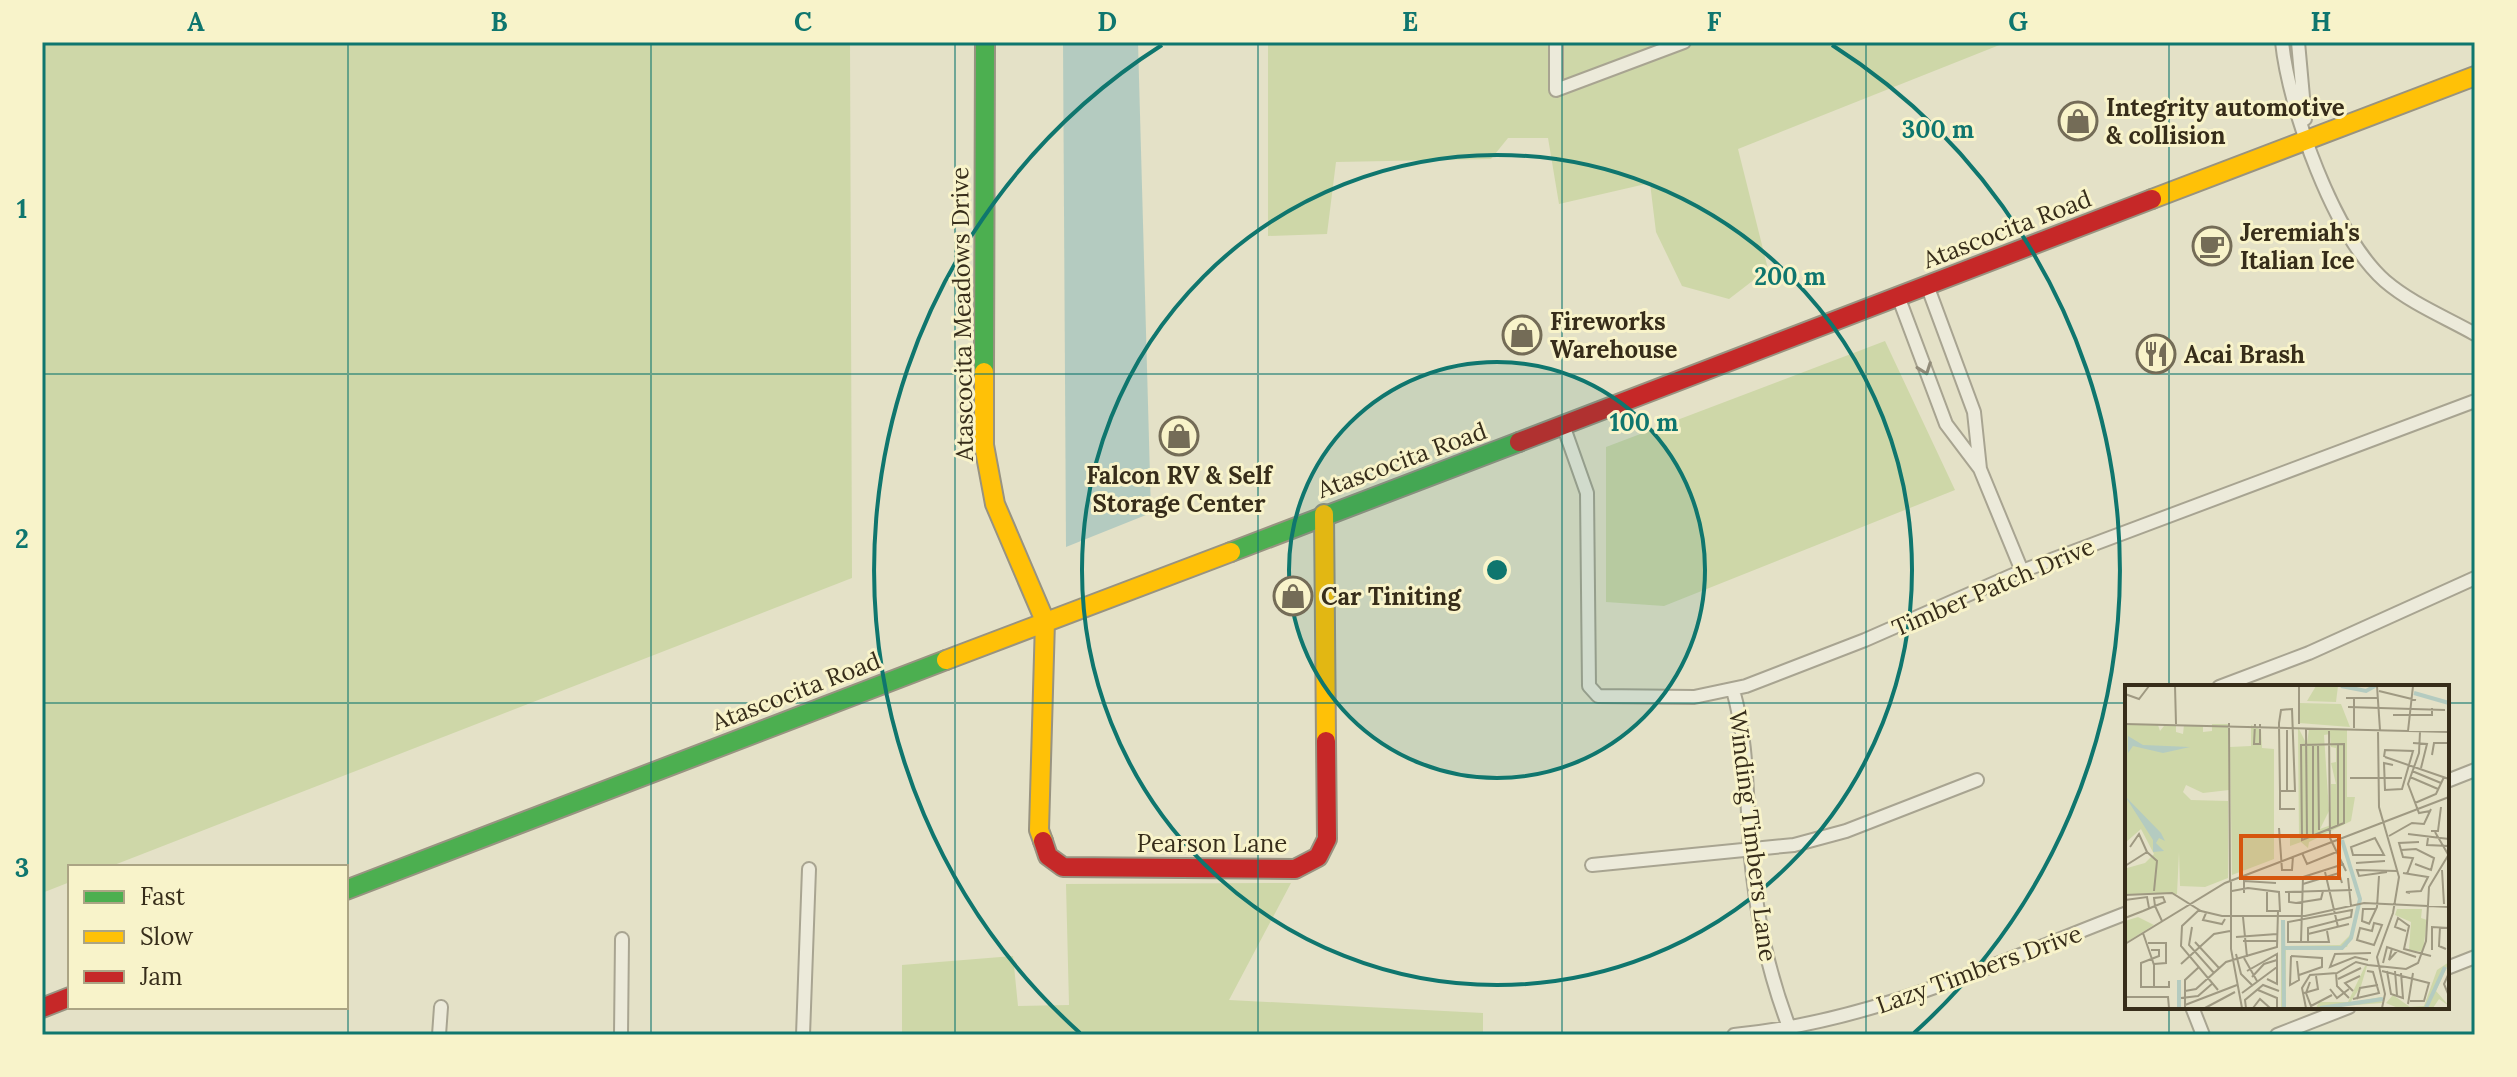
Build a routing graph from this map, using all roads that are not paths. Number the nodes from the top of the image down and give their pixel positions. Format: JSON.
{"nodes":[{"id":1,"x":985,"y":42,"type":"edge"},
{"id":2,"x":1556,"y":42,"type":"edge"},
{"id":3,"x":1684,"y":42,"type":"edge"},
{"id":4,"x":2282,"y":42,"type":"edge"},
{"id":5,"x":2298,"y":42,"type":"edge"},
{"id":6,"x":2298,"y":60,"type":"junction"},
{"id":7,"x":2475,"y":76,"type":"edge"},
{"id":8,"x":2286,"y":81,"type":"junction"},
{"id":9,"x":2308,"y":138,"type":"junction"},
{"id":10,"x":1927,"y":285,"type":"junction"},
{"id":11,"x":1898,"y":296,"type":"junction"},
{"id":12,"x":2475,"y":334,"type":"edge"},
{"id":13,"x":2475,"y":401,"type":"edge"},
{"id":14,"x":1563,"y":425,"type":"junction"},
{"id":15,"x":1980,"y":469,"type":"junction"},
{"id":16,"x":1324,"y":514,"type":"junction"},
{"id":17,"x":2022,"y":571,"type":"junction"},
{"id":18,"x":2475,"y":578,"type":"edge"},
{"id":19,"x":1045,"y":621,"type":"junction"},
{"id":20,"x":2224,"y":685,"type":"edge"},
{"id":21,"x":1733,"y":690,"type":"junction"},
{"id":22,"x":2475,"y":770,"type":"edge"},
{"id":23,"x":1977,"y":780,"type":"dead end"},
{"id":24,"x":2449,"y":780,"type":"edge"},
{"id":25,"x":1750,"y":849,"type":"junction"},
{"id":26,"x":1592,"y":865,"type":"dead end"},
{"id":27,"x":809,"y":869,"type":"dead end"},
{"id":28,"x":348,"y":889,"type":"edge"},
{"id":29,"x":2125,"y":914,"type":"edge"},
{"id":30,"x":622,"y":939,"type":"dead end"},
{"id":31,"x":2475,"y":957,"type":"edge"},
{"id":32,"x":2449,"y":967,"type":"edge"},
{"id":33,"x":68,"y":998,"type":"edge"},
{"id":34,"x":441,"y":1007,"type":"dead end"},
{"id":35,"x":42,"y":1008,"type":"edge"},
{"id":36,"x":2193,"y":1009,"type":"edge"},
{"id":37,"x":2344,"y":1009,"type":"edge"},
{"id":38,"x":1789,"y":1027,"type":"junction"},
{"id":39,"x":439,"y":1035,"type":"edge"},
{"id":40,"x":621,"y":1035,"type":"edge"},
{"id":41,"x":803,"y":1035,"type":"edge"},
{"id":42,"x":1734,"y":1035,"type":"edge"},
{"id":43,"x":2203,"y":1035,"type":"edge"},
{"id":44,"x":2277,"y":1035,"type":"edge"}],
"edges":[{"from":1,"to":19,"type":"main road","name":"Atascocita Meadows Drive"},
{"from":2,"to":3,"type":"street"},
{"from":4,"to":8,"type":"street"},
{"from":5,"to":6,"type":"street"},
{"from":6,"to":8,"type":"street"},
{"from":6,"to":9,"type":"street"},
{"from":7,"to":9,"type":"main road","name":"Atascocita Road"},
{"from":8,"to":9,"type":"street"},
{"from":9,"to":10,"type":"main road","name":"Atascocita Road"},
{"from":9,"to":12,"type":"street"},
{"from":10,"to":11,"type":"main road","name":"Atascocita Road"},
{"from":10,"to":15,"type":"street"},
{"from":11,"to":14,"type":"main road","name":"Atascocita Road"},
{"from":11,"to":15,"type":"street","one_way":true},
{"from":13,"to":17,"type":"street","name":"Timber Patch Drive"},
{"from":14,"to":16,"type":"main road","name":"Atascocita Road"},
{"from":14,"to":21,"type":"street","name":"Timber Patch Drive"},
{"from":15,"to":17,"type":"street"},
{"from":16,"to":19,"type":"main road","name":"Atascocita Road"},
{"from":16,"to":19,"type":"main road","name":"Pearson Lane"},
{"from":17,"to":21,"type":"street","name":"Timber Patch Drive"},
{"from":18,"to":20,"type":"street"},
{"from":19,"to":28,"type":"main road","name":"Atascocita Road"},
{"from":21,"to":25,"type":"street","name":"Winding Timbers Lane"},
{"from":22,"to":24,"type":"street"},
{"from":23,"to":25,"type":"street"},
{"from":25,"to":26,"type":"street"},
{"from":25,"to":38,"type":"street","name":"Winding Timbers Lane"},
{"from":27,"to":41,"type":"street"},
{"from":29,"to":38,"type":"street","name":"Lazy Timbers Drive"},
{"from":30,"to":40,"type":"street"},
{"from":31,"to":32,"type":"street"},
{"from":33,"to":35,"type":"main road"},
{"from":34,"to":39,"type":"street"},
{"from":36,"to":43,"type":"street"},
{"from":37,"to":44,"type":"street"},
{"from":38,"to":42,"type":"street","name":"Lazy Timbers Drive"}]}
